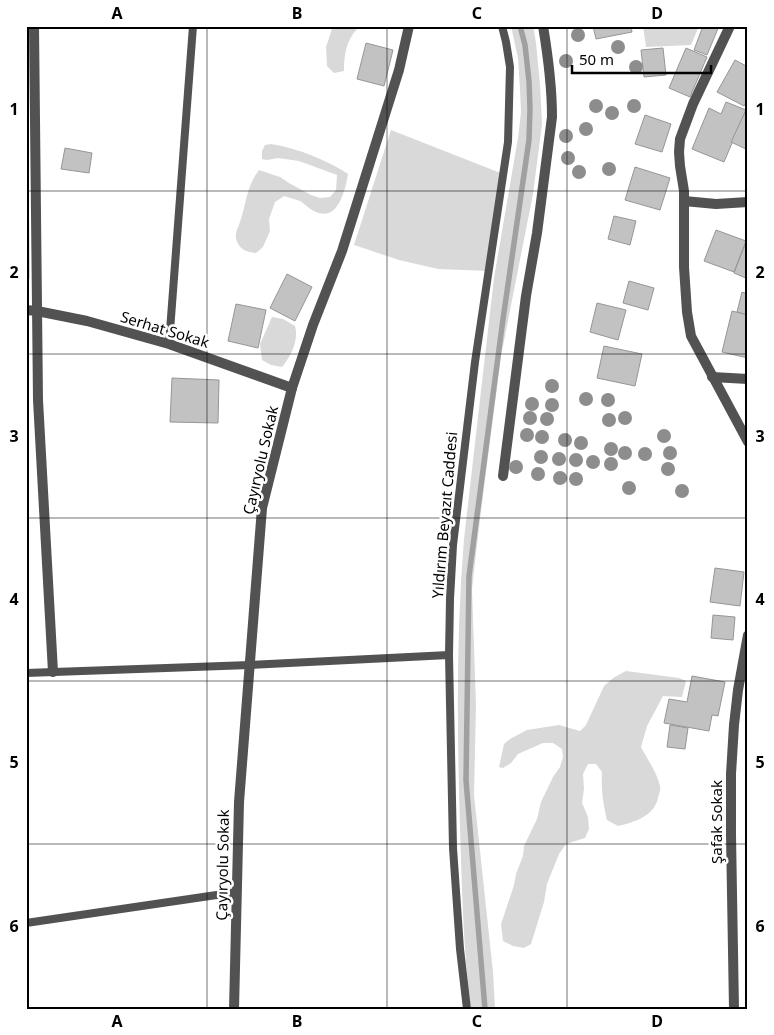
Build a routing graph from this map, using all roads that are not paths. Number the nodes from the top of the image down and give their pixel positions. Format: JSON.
{"nodes":[{"id":1,"x":34,"y":26,"type":"edge"},
{"id":2,"x":193,"y":26,"type":"edge"},
{"id":3,"x":409,"y":26,"type":"edge"},
{"id":4,"x":502,"y":26,"type":"edge"},
{"id":5,"x":543,"y":26,"type":"edge"},
{"id":6,"x":730,"y":26,"type":"edge"},
{"id":7,"x":684,"y":201,"type":"junction"},
{"id":8,"x":748,"y":202,"type":"edge"},
{"id":9,"x":26,"y":310,"type":"edge"},
{"id":10,"x":37,"y":311,"type":"junction"},
{"id":11,"x":170,"y":344,"type":"junction"},
{"id":12,"x":712,"y":377,"type":"junction"},
{"id":13,"x":748,"y":379,"type":"edge"},
{"id":14,"x":292,"y":388,"type":"junction"},
{"id":15,"x":748,"y":442,"type":"edge"},
{"id":16,"x":503,"y":476,"type":"dead end"},
{"id":17,"x":748,"y":635,"type":"edge"},
{"id":18,"x":449,"y":655,"type":"junction"},
{"id":19,"x":250,"y":665,"type":"junction"},
{"id":20,"x":26,"y":672,"type":"edge"},
{"id":21,"x":53,"y":672,"type":"junction"},
{"id":22,"x":237,"y":892,"type":"junction"},
{"id":23,"x":26,"y":923,"type":"edge"},
{"id":24,"x":234,"y":1009,"type":"edge"},
{"id":25,"x":467,"y":1009,"type":"edge"},
{"id":26,"x":734,"y":1009,"type":"edge"}],
"edges":[{"from":1,"to":10,"type":"street"},
{"from":2,"to":11,"type":"lane"},
{"from":3,"to":14,"type":"street","name":"Çayıryolu Sokak"},
{"from":4,"to":18,"type":"lane","name":"Yıldırım Beyazıt Caddesi"},
{"from":5,"to":16,"type":"street"},
{"from":6,"to":7,"type":"street"},
{"from":7,"to":8,"type":"street"},
{"from":7,"to":12,"type":"street"},
{"from":9,"to":10,"type":"street","name":"Serhat Sokak"},
{"from":10,"to":11,"type":"street","name":"Serhat Sokak"},
{"from":10,"to":21,"type":"street"},
{"from":11,"to":14,"type":"street","name":"Serhat Sokak"},
{"from":12,"to":13,"type":"street"},
{"from":12,"to":15,"type":"street"},
{"from":14,"to":19,"type":"street","name":"Çayıryolu Sokak"},
{"from":17,"to":26,"type":"street","name":"Şafak Sokak"},
{"from":18,"to":19,"type":"lane"},
{"from":18,"to":25,"type":"lane","name":"Yıldırım Beyazıt Caddesi"},
{"from":19,"to":21,"type":"lane"},
{"from":19,"to":22,"type":"street","name":"Çayıryolu Sokak"},
{"from":20,"to":21,"type":"lane"},
{"from":22,"to":23,"type":"lane"},
{"from":22,"to":24,"type":"street","name":"Çayıryolu Sokak"}]}
